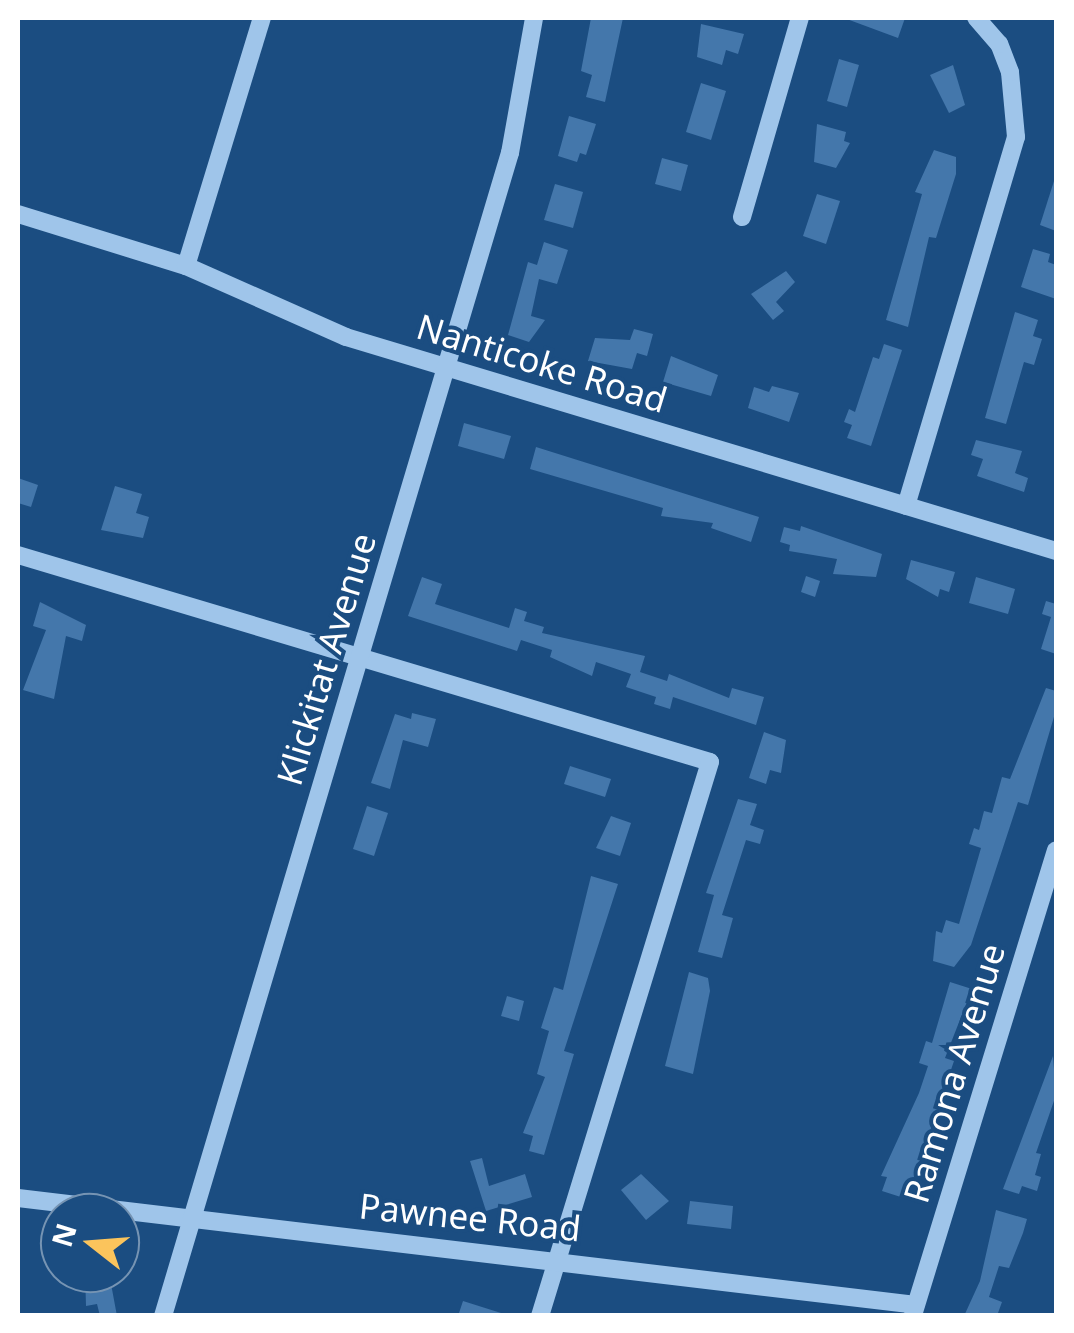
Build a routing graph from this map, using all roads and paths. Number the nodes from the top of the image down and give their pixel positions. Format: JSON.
{"nodes":[{"id":1,"x":262,"y":18,"type":"edge"},
{"id":2,"x":534,"y":18,"type":"edge"},
{"id":3,"x":800,"y":18,"type":"edge"},
{"id":4,"x":976,"y":18,"type":"edge"},
{"id":5,"x":18,"y":214,"type":"edge"},
{"id":6,"x":742,"y":217,"type":"dead end"},
{"id":7,"x":186,"y":266,"type":"junction"},
{"id":8,"x":447,"y":368,"type":"junction"},
{"id":9,"x":906,"y":506,"type":"junction"},
{"id":10,"x":1056,"y":551,"type":"edge"},
{"id":11,"x":18,"y":555,"type":"edge"},
{"id":12,"x":360,"y":658,"type":"junction"},
{"id":13,"x":1056,"y":850,"type":"edge"},
{"id":14,"x":1054,"y":871,"type":"edge"},
{"id":15,"x":18,"y":1198,"type":"edge"},
{"id":16,"x":191,"y":1220,"type":"junction"},
{"id":17,"x":557,"y":1259,"type":"junction"},
{"id":18,"x":914,"y":1310,"type":"edge"},
{"id":19,"x":163,"y":1316,"type":"edge"},
{"id":20,"x":540,"y":1316,"type":"edge"}],
"edges":[{"from":1,"to":7,"type":"street"},
{"from":2,"to":8,"type":"street","name":"Klickitat Avenue"},
{"from":3,"to":6,"type":"street"},
{"from":4,"to":9,"type":"street"},
{"from":5,"to":7,"type":"street","name":"Nanticoke Road"},
{"from":7,"to":8,"type":"street","name":"Nanticoke Road"},
{"from":8,"to":9,"type":"street","name":"Nanticoke Road"},
{"from":8,"to":12,"type":"street","name":"Klickitat Avenue"},
{"from":9,"to":10,"type":"street","name":"Nanticoke Road"},
{"from":11,"to":12,"type":"street"},
{"from":12,"to":16,"type":"street","name":"Klickitat Avenue"},
{"from":12,"to":17,"type":"street"},
{"from":13,"to":14,"type":"street","name":"Ramona Avenue"},
{"from":14,"to":18,"type":"street","name":"Ramona Avenue"},
{"from":15,"to":16,"type":"street","name":"Pawnee Road"},
{"from":16,"to":17,"type":"street","name":"Pawnee Road"},
{"from":16,"to":19,"type":"street","name":"Klickitat Avenue"},
{"from":17,"to":18,"type":"street","name":"Pawnee Road"},
{"from":17,"to":20,"type":"street"}]}
